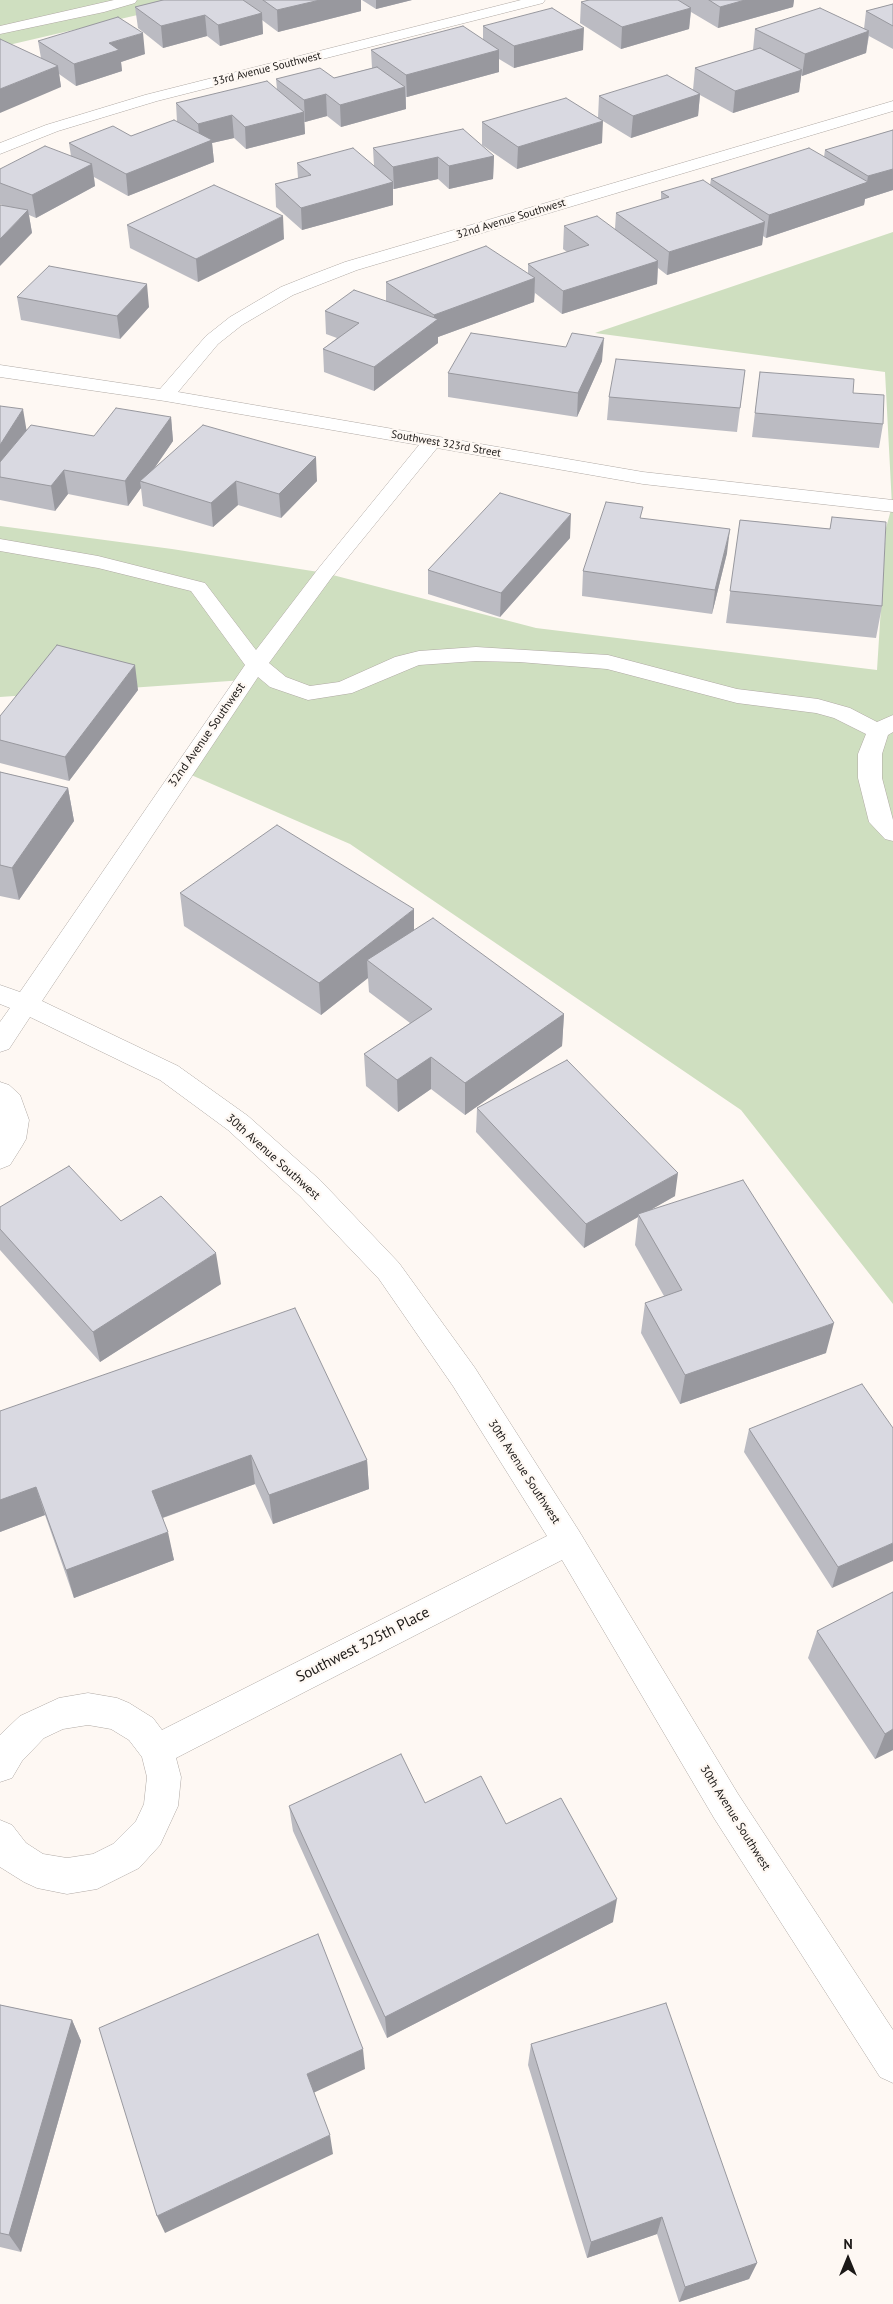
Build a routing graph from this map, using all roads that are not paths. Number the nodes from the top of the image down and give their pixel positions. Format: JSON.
{"nodes":[{"id":1,"x":130,"y":0,"type":"edge"},
{"id":2,"x":538,"y":0,"type":"edge"},
{"id":3,"x":0,"y":30,"type":"edge"},
{"id":4,"x":893,"y":106,"type":"edge"},
{"id":5,"x":0,"y":149,"type":"edge"},
{"id":6,"x":0,"y":371,"type":"edge"},
{"id":7,"x":165,"y":395,"type":"junction"},
{"id":8,"x":432,"y":441,"type":"junction"},
{"id":9,"x":893,"y":506,"type":"edge"},
{"id":10,"x":0,"y":546,"type":"edge"},
{"id":11,"x":256,"y":664,"type":"junction"},
{"id":12,"x":886,"y":726,"type":"edge"},
{"id":13,"x":893,"y":833,"type":"edge"},
{"id":14,"x":13,"y":999,"type":"edge"},
{"id":15,"x":0,"y":1042,"type":"edge"},
{"id":16,"x":0,"y":1092,"type":"edge"},
{"id":17,"x":0,"y":1158,"type":"edge"},
{"id":18,"x":568,"y":1541,"type":"junction"},
{"id":19,"x":157,"y":1750,"type":"junction"},
{"id":20,"x":0,"y":1766,"type":"edge"},
{"id":21,"x":0,"y":1836,"type":"edge"},
{"id":22,"x":893,"y":2064,"type":"edge"}],
"edges":[{"from":1,"to":3,"type":"street"},
{"from":2,"to":5,"type":"street","name":"33rd Avenue Southwest"},
{"from":4,"to":7,"type":"street","name":"32nd Avenue Southwest"},
{"from":6,"to":7,"type":"street","name":"Southwest 323rd Street"},
{"from":7,"to":8,"type":"street","name":"Southwest 323rd Street"},
{"from":8,"to":9,"type":"street","name":"Southwest 323rd Street"},
{"from":8,"to":11,"type":"street","name":"32nd Avenue Southwest"},
{"from":10,"to":11,"type":"street"},
{"from":11,"to":12,"type":"street"},
{"from":11,"to":14,"type":"street","name":"32nd Avenue Southwest"},
{"from":12,"to":13,"type":"street"},
{"from":14,"to":15,"type":"street","name":"32nd Avenue Southwest"},
{"from":14,"to":18,"type":"street","name":"30th Avenue Southwest"},
{"from":16,"to":17,"type":"street"},
{"from":18,"to":19,"type":"street","name":"Southwest 325th Place"},
{"from":18,"to":22,"type":"street","name":"30th Avenue Southwest"},
{"from":19,"to":20,"type":"street"},
{"from":19,"to":21,"type":"street"}]}
